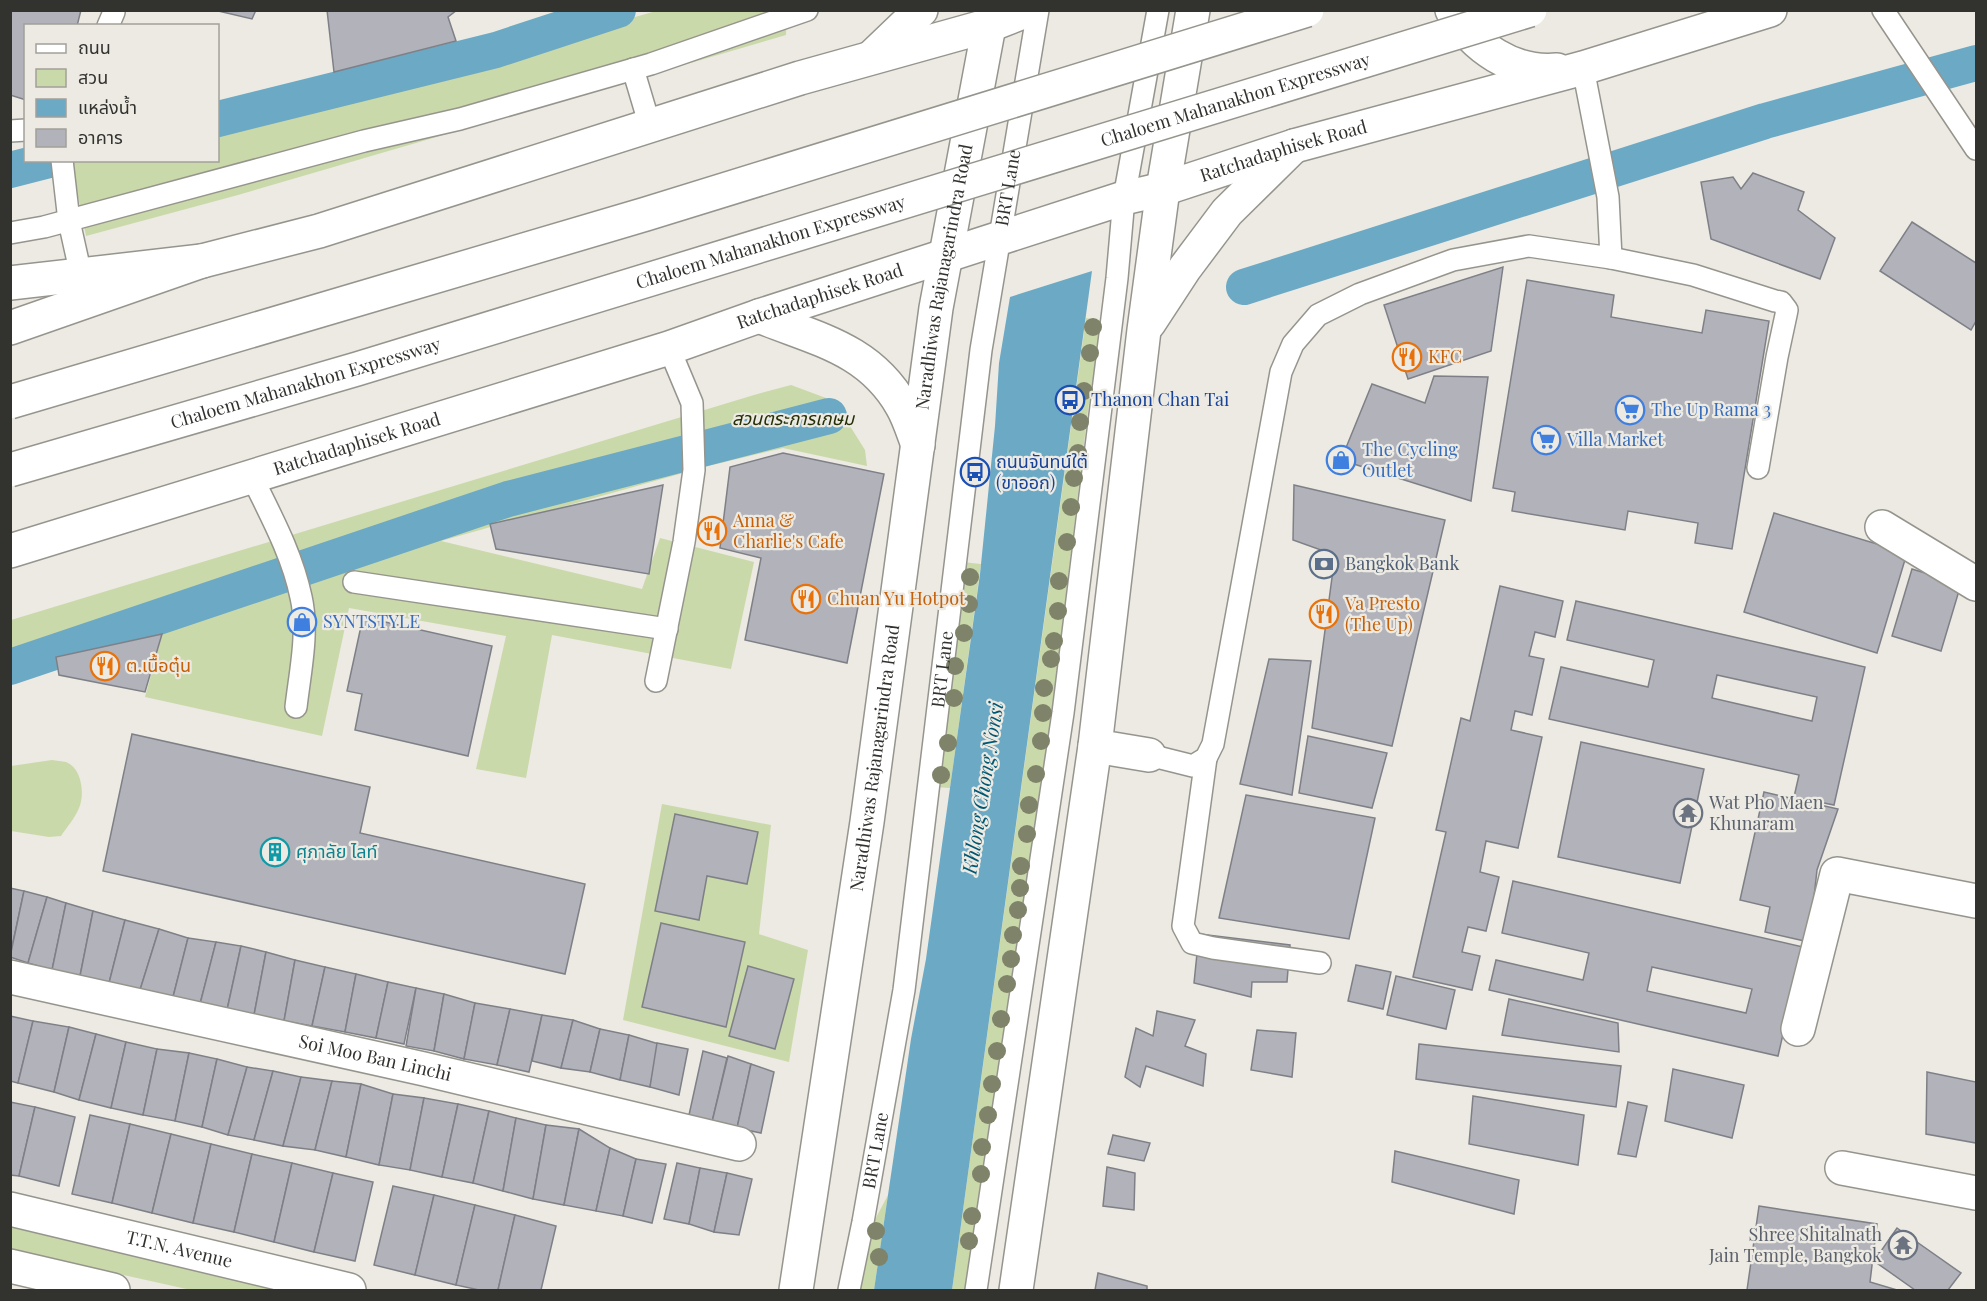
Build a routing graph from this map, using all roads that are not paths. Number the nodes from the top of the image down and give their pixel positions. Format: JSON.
{"nodes":[{"id":1,"x":807,"y":10,"type":"edge"},
{"id":2,"x":921,"y":10,"type":"edge"},
{"id":3,"x":1028,"y":10,"type":"edge"},
{"id":4,"x":1038,"y":10,"type":"edge"},
{"id":5,"x":1158,"y":10,"type":"edge"},
{"id":6,"x":1193,"y":10,"type":"edge"},
{"id":7,"x":1308,"y":10,"type":"edge"},
{"id":8,"x":1452,"y":10,"type":"edge"},
{"id":9,"x":1530,"y":10,"type":"edge"},
{"id":10,"x":1770,"y":10,"type":"edge"},
{"id":11,"x":1883,"y":11,"type":"edge"},
{"id":12,"x":991,"y":17,"type":"edge"},
{"id":13,"x":872,"y":57,"type":"junction"},
{"id":14,"x":1583,"y":68,"type":"junction"},
{"id":15,"x":633,"y":69,"type":"junction"},
{"id":16,"x":650,"y":126,"type":"junction"},
{"id":17,"x":1294,"y":146,"type":"junction"},
{"id":18,"x":1974,"y":146,"type":"edge"},
{"id":19,"x":62,"y":162,"type":"edge"},
{"id":20,"x":1163,"y":189,"type":"junction"},
{"id":21,"x":1124,"y":198,"type":"junction"},
{"id":22,"x":69,"y":221,"type":"junction"},
{"id":23,"x":10,"y":233,"type":"edge"},
{"id":24,"x":1001,"y":240,"type":"junction"},
{"id":25,"x":946,"y":257,"type":"junction"},
{"id":26,"x":1611,"y":258,"type":"junction"},
{"id":27,"x":202,"y":261,"type":"junction"},
{"id":28,"x":81,"y":275,"type":"junction"},
{"id":29,"x":10,"y":283,"type":"edge"},
{"id":30,"x":759,"y":316,"type":"junction"},
{"id":31,"x":10,"y":328,"type":"edge"},
{"id":32,"x":1144,"y":330,"type":"junction"},
{"id":33,"x":669,"y":348,"type":"junction"},
{"id":34,"x":10,"y":402,"type":"edge"},
{"id":35,"x":918,"y":445,"type":"junction"},
{"id":36,"x":1758,"y":468,"type":"dead end"},
{"id":37,"x":10,"y":470,"type":"edge"},
{"id":38,"x":252,"y":477,"type":"junction"},
{"id":39,"x":1882,"y":527,"type":"dead end"},
{"id":40,"x":10,"y":551,"type":"edge"},
{"id":41,"x":354,"y":582,"type":"dead end"},
{"id":42,"x":1977,"y":584,"type":"edge"},
{"id":43,"x":667,"y":629,"type":"junction"},
{"id":44,"x":656,"y":681,"type":"dead end"},
{"id":45,"x":296,"y":707,"type":"dead end"},
{"id":46,"x":1095,"y":746,"type":"junction"},
{"id":47,"x":1149,"y":755,"type":"joint"},
{"id":48,"x":1206,"y":758,"type":"junction"},
{"id":49,"x":1977,"y":901,"type":"edge"},
{"id":50,"x":1320,"y":963,"type":"dead end"},
{"id":51,"x":10,"y":977,"type":"edge"},
{"id":52,"x":1798,"y":1029,"type":"dead end"},
{"id":53,"x":739,"y":1144,"type":"dead end"},
{"id":54,"x":1842,"y":1168,"type":"dead end"},
{"id":55,"x":1977,"y":1193,"type":"edge"},
{"id":56,"x":10,"y":1209,"type":"edge"},
{"id":57,"x":10,"y":1266,"type":"edge"},
{"id":58,"x":113,"y":1290,"type":"edge"},
{"id":59,"x":349,"y":1290,"type":"edge"},
{"id":60,"x":796,"y":1290,"type":"edge"},
{"id":61,"x":849,"y":1290,"type":"edge"},
{"id":62,"x":976,"y":1290,"type":"edge"},
{"id":63,"x":1016,"y":1290,"type":"edge"}],
"edges":[{"from":1,"to":15,"type":"lane"},
{"from":2,"to":13,"type":"main road"},
{"from":3,"to":12,"type":"main road"},
{"from":4,"to":24,"type":"lane","name":"BRT Lane"},
{"from":5,"to":21,"type":"lane"},
{"from":6,"to":20,"type":"main road"},
{"from":7,"to":34,"type":"main road","bridge":true},
{"from":8,"to":14,"type":"main road"},
{"from":9,"to":37,"type":"main road","name":"Chaloem Mahanakhon Expressway","bridge":true},
{"from":10,"to":14,"type":"main road","name":"Ratchadaphisek Road"},
{"from":11,"to":18,"type":"lane"},
{"from":12,"to":13,"type":"main road"},
{"from":12,"to":25,"type":"main road","name":"Naradhiwas Rajanagarindra Road"},
{"from":13,"to":16,"type":"main road"},
{"from":14,"to":17,"type":"main road","name":"Ratchadaphisek Road"},
{"from":14,"to":26,"type":"lane"},
{"from":15,"to":16,"type":"lane"},
{"from":15,"to":22,"type":"lane"},
{"from":16,"to":27,"type":"main road"},
{"from":17,"to":20,"type":"main road","name":"Ratchadaphisek Road"},
{"from":17,"to":32,"type":"main road"},
{"from":19,"to":22,"type":"lane"},
{"from":20,"to":21,"type":"main road","name":"Ratchadaphisek Road"},
{"from":20,"to":32,"type":"main road"},
{"from":21,"to":24,"type":"main road","name":"Ratchadaphisek Road"},
{"from":21,"to":62,"type":"lane"},
{"from":22,"to":23,"type":"lane"},
{"from":22,"to":28,"type":"lane"},
{"from":24,"to":25,"type":"main road","name":"Ratchadaphisek Road"},
{"from":24,"to":61,"type":"lane","name":"BRT Lane"},
{"from":25,"to":30,"type":"main road","name":"Ratchadaphisek Road"},
{"from":25,"to":35,"type":"main road","name":"Naradhiwas Rajanagarindra Road"},
{"from":26,"to":36,"type":"lane"},
{"from":26,"to":48,"type":"lane"},
{"from":27,"to":28,"type":"main road"},
{"from":27,"to":31,"type":"main road"},
{"from":28,"to":29,"type":"main road"},
{"from":30,"to":33,"type":"main road","name":"Ratchadaphisek Road"},
{"from":30,"to":35,"type":"main road"},
{"from":32,"to":46,"type":"main road"},
{"from":33,"to":38,"type":"main road","name":"Ratchadaphisek Road"},
{"from":33,"to":43,"type":"lane"},
{"from":35,"to":60,"type":"main road","name":"Naradhiwas Rajanagarindra Road"},
{"from":38,"to":40,"type":"main road","name":"Ratchadaphisek Road"},
{"from":38,"to":45,"type":"lane"},
{"from":39,"to":42,"type":"main road"},
{"from":41,"to":43,"type":"lane"},
{"from":43,"to":44,"type":"lane"},
{"from":46,"to":47,"type":"main road"},
{"from":46,"to":63,"type":"main road"},
{"from":47,"to":48,"type":"lane"},
{"from":48,"to":50,"type":"lane"},
{"from":49,"to":52,"type":"main road"},
{"from":51,"to":53,"type":"main road","name":"Soi Moo Ban Linchi"},
{"from":54,"to":55,"type":"main road"},
{"from":56,"to":59,"type":"main road","name":"T.T.N. Avenue"},
{"from":57,"to":58,"type":"main road"}]}
